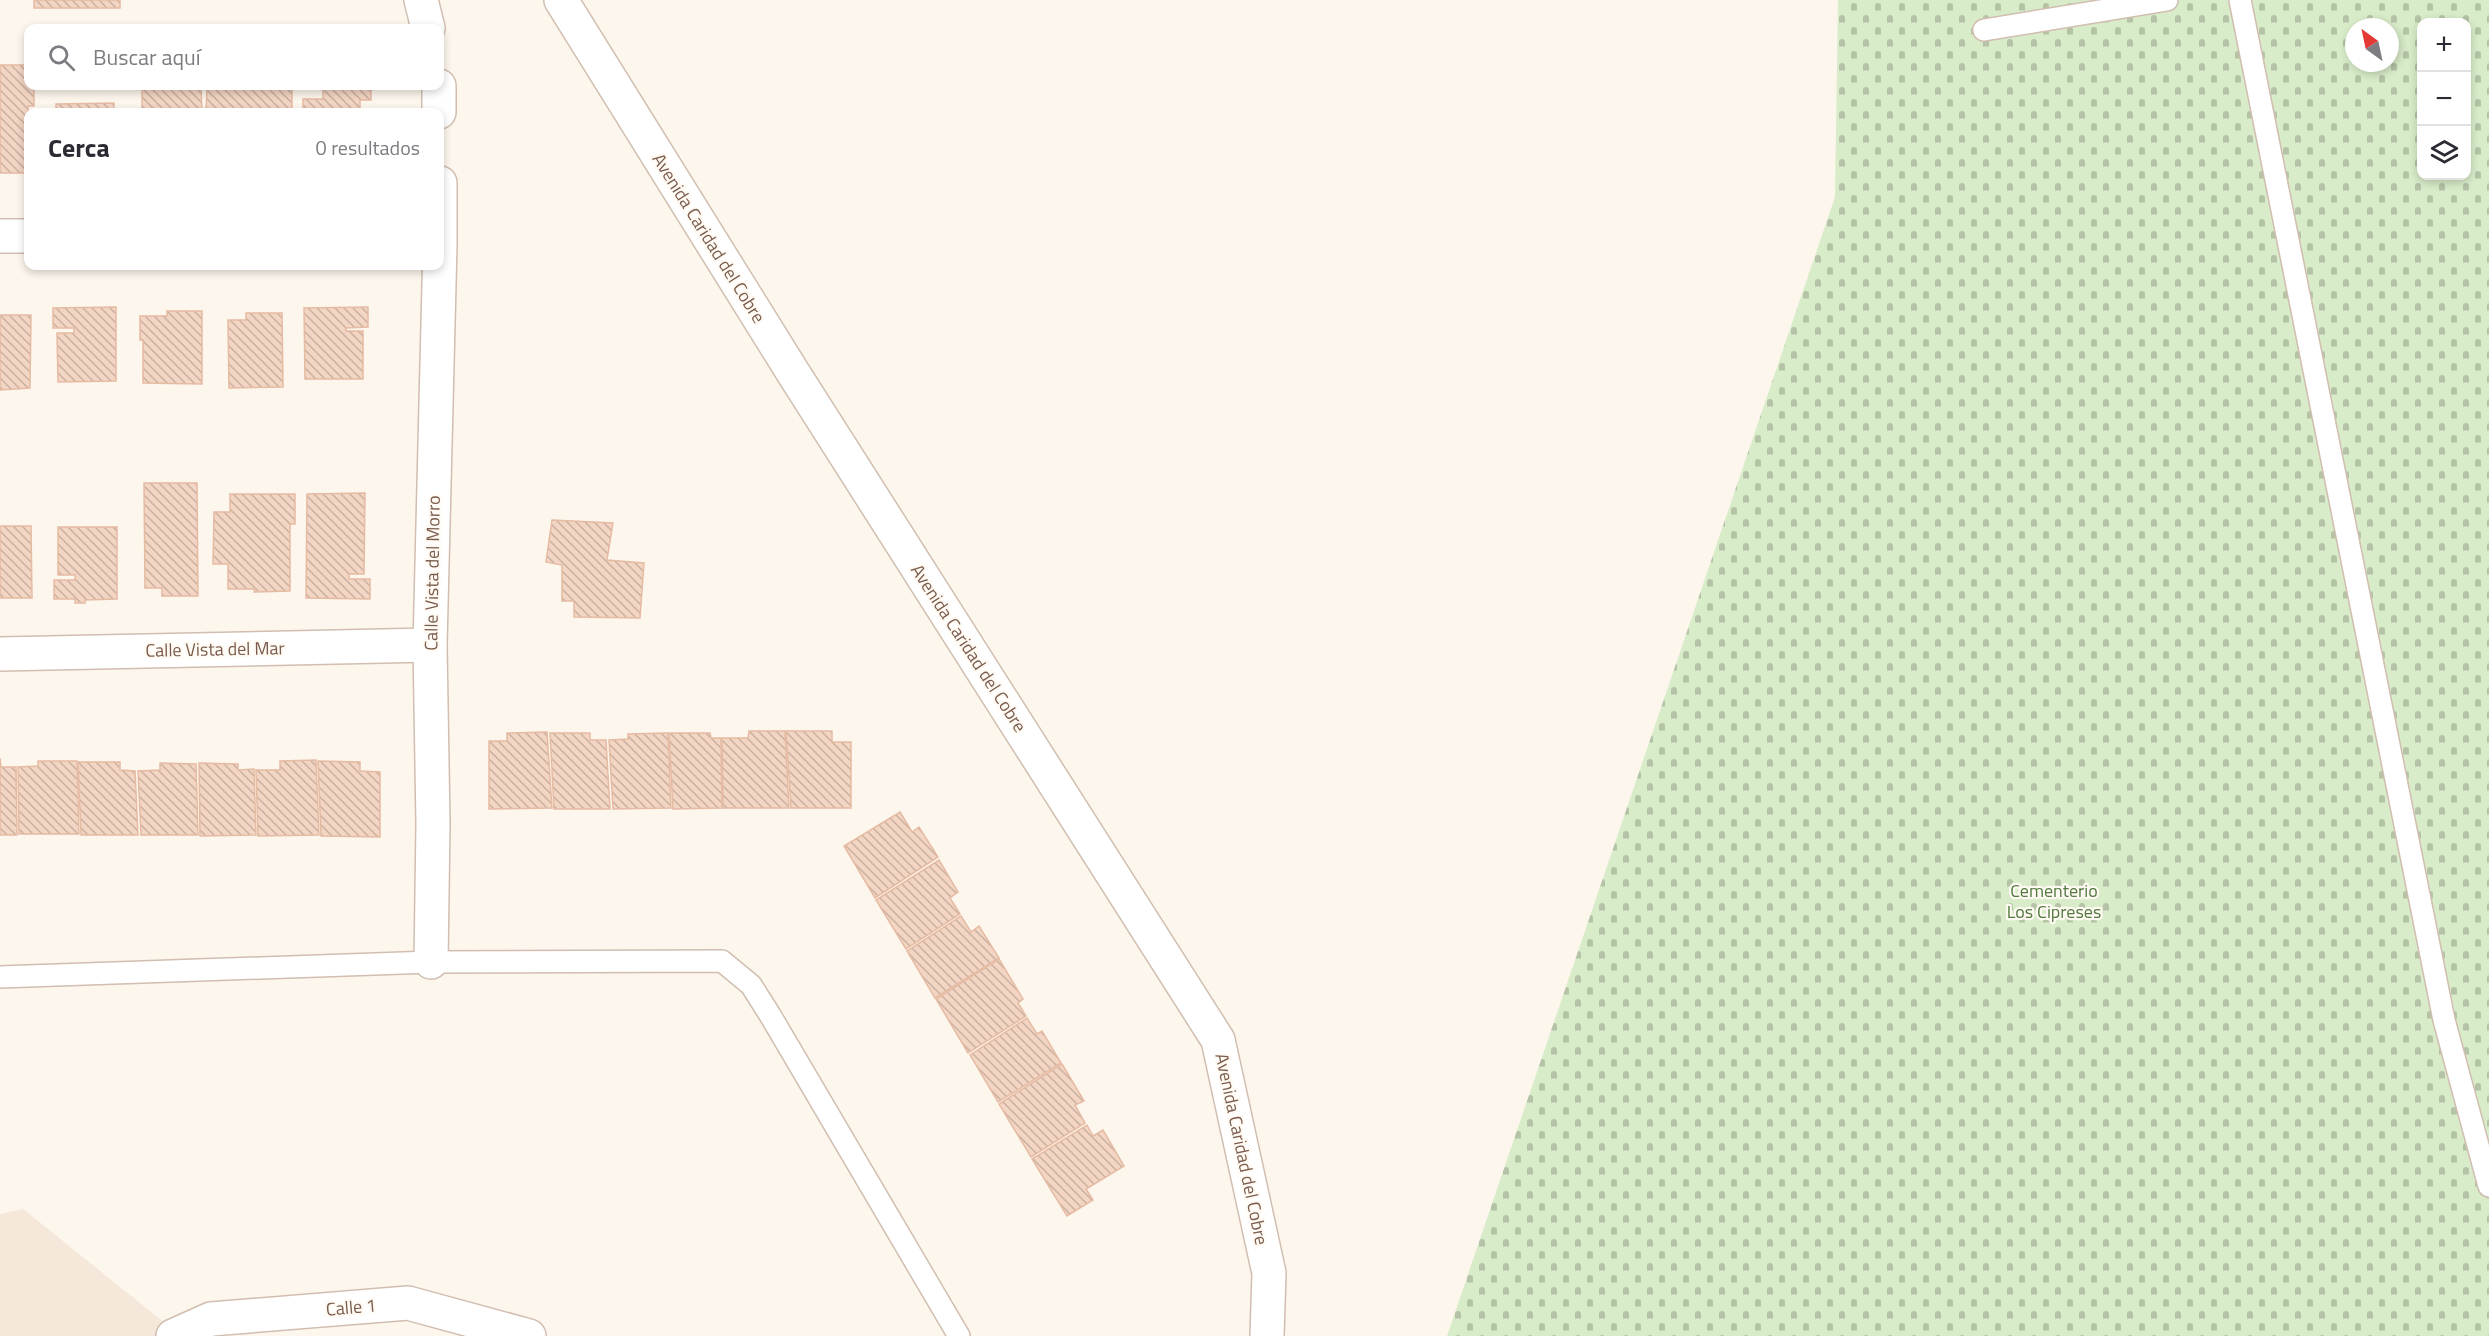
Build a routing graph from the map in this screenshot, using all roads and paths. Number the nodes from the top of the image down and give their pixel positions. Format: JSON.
{"nodes":[{"id":1,"x":421,"y":0,"type":"edge"},
{"id":2,"x":561,"y":0,"type":"edge"},
{"id":3,"x":2167,"y":0,"type":"edge"},
{"id":4,"x":2240,"y":0,"type":"edge"},
{"id":5,"x":428,"y":24,"type":"edge"},
{"id":6,"x":1984,"y":30,"type":"dead end"},
{"id":7,"x":439,"y":90,"type":"edge"},
{"id":8,"x":439,"y":108,"type":"edge"},
{"id":9,"x":0,"y":236,"type":"edge"},
{"id":10,"x":24,"y":236,"type":"edge"},
{"id":11,"x":439,"y":270,"type":"edge"},
{"id":12,"x":430,"y":645,"type":"junction"},
{"id":13,"x":0,"y":654,"type":"edge"},
{"id":14,"x":431,"y":962,"type":"junction"},
{"id":15,"x":0,"y":977,"type":"edge"},
{"id":16,"x":2489,"y":1186,"type":"edge"},
{"id":17,"x":173,"y":1336,"type":"edge"},
{"id":18,"x":529,"y":1336,"type":"edge"},
{"id":19,"x":959,"y":1336,"type":"edge"},
{"id":20,"x":1267,"y":1336,"type":"edge"}],
"edges":[{"from":1,"to":5,"type":"street"},
{"from":2,"to":20,"type":"street","name":"Avenida Caridad del Cobre"},
{"from":3,"to":6,"type":"lane"},
{"from":4,"to":16,"type":"lane"},
{"from":7,"to":8,"type":"street"},
{"from":9,"to":10,"type":"street"},
{"from":11,"to":12,"type":"street","name":"Calle Vista del Morro"},
{"from":12,"to":13,"type":"street","name":"Calle Vista del Mar"},
{"from":12,"to":14,"type":"street","name":"Calle Vista del Morro"},
{"from":14,"to":15,"type":"lane"},
{"from":14,"to":19,"type":"lane"},
{"from":17,"to":18,"type":"street","name":"Calle 1"}]}
